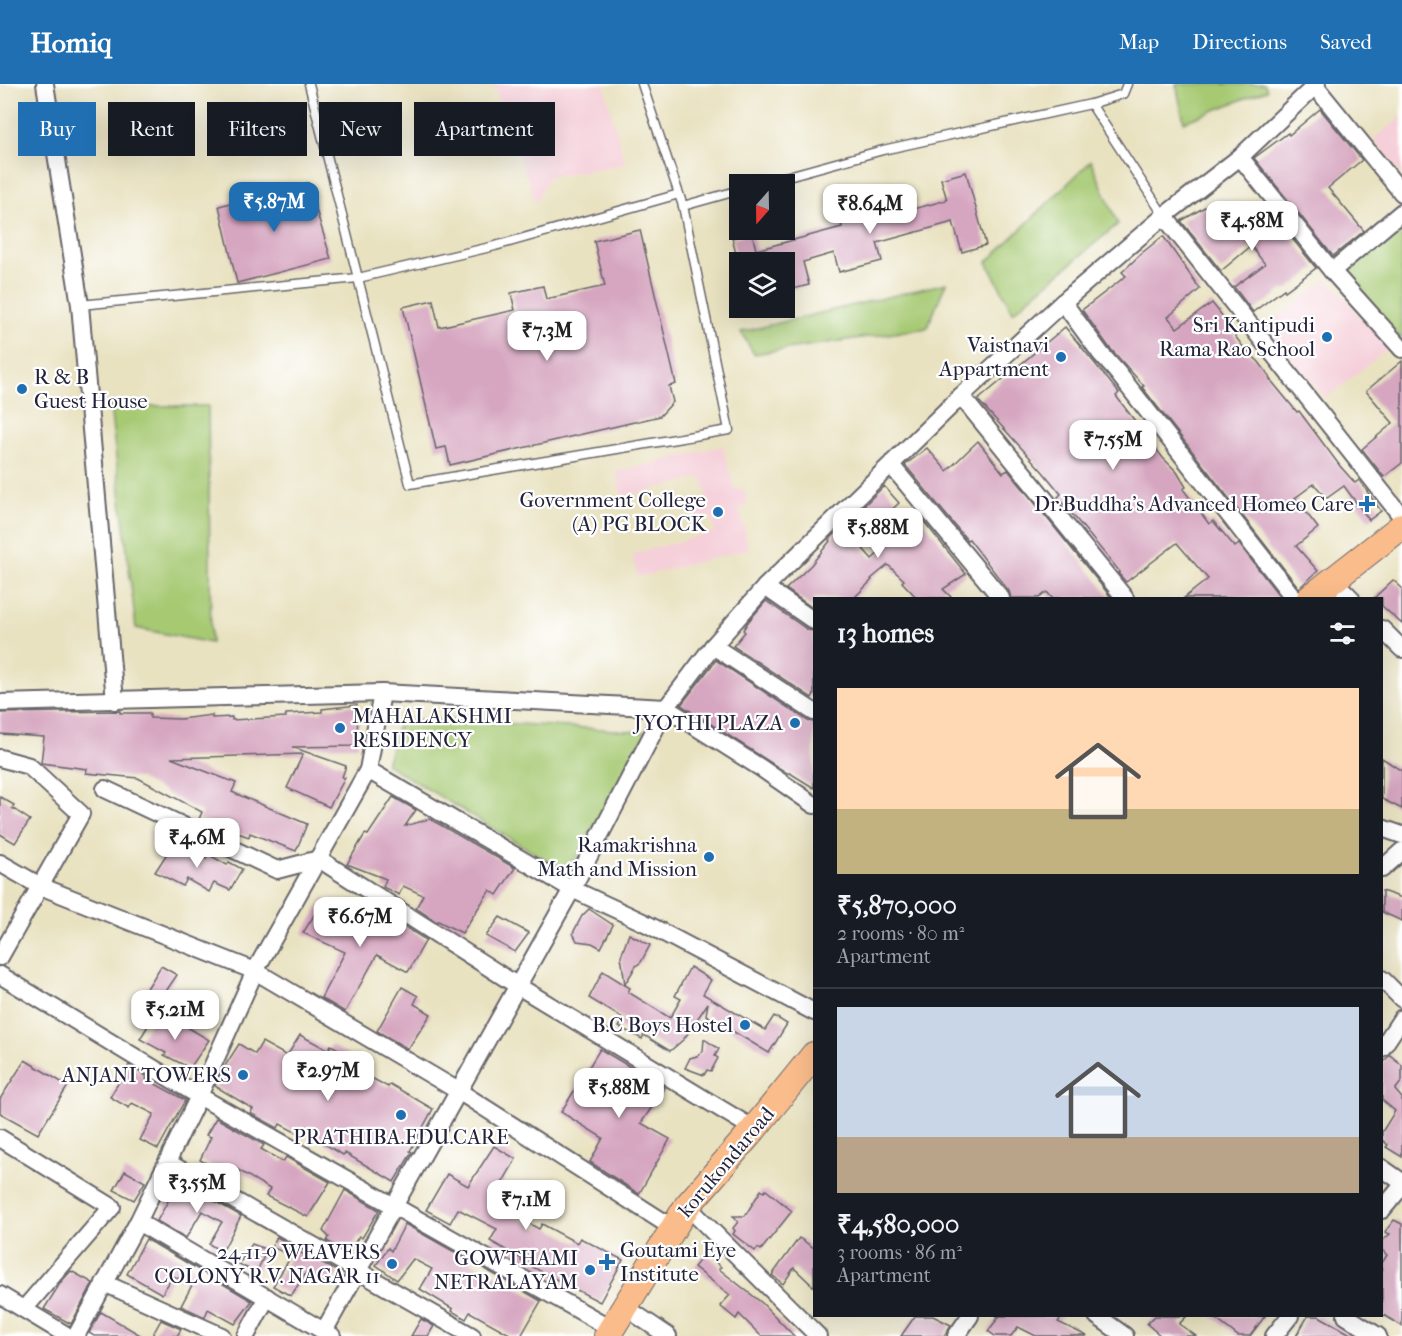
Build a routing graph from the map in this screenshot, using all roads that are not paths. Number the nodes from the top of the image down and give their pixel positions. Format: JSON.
{"nodes":[{"id":1,"x":45,"y":84,"type":"edge"},
{"id":2,"x":309,"y":84,"type":"edge"},
{"id":3,"x":642,"y":84,"type":"edge"},
{"id":4,"x":1127,"y":84,"type":"edge"},
{"id":5,"x":1316,"y":85,"type":"edge"},
{"id":6,"x":1091,"y":104,"type":"junction"},
{"id":7,"x":1240,"y":157,"type":"junction"},
{"id":8,"x":795,"y":174,"type":"edge"},
{"id":9,"x":729,"y":193,"type":"edge"},
{"id":10,"x":1402,"y":193,"type":"edge"},
{"id":11,"x":679,"y":194,"type":"junction"},
{"id":12,"x":683,"y":206,"type":"junction"},
{"id":13,"x":1402,"y":212,"type":"edge"},
{"id":14,"x":1164,"y":216,"type":"junction"},
{"id":15,"x":1332,"y":271,"type":"junction"},
{"id":16,"x":358,"y":278,"type":"junction"},
{"id":17,"x":1063,"y":303,"type":"junction"},
{"id":18,"x":80,"y":305,"type":"junction"},
{"id":19,"x":1402,"y":349,"type":"edge"},
{"id":20,"x":961,"y":396,"type":"junction"},
{"id":21,"x":891,"y":465,"type":"junction"},
{"id":22,"x":1402,"y":517,"type":"edge"},
{"id":23,"x":1402,"y":526,"type":"edge"},
{"id":24,"x":1333,"y":580,"type":"junction"},
{"id":25,"x":765,"y":587,"type":"junction"},
{"id":26,"x":1000,"y":597,"type":"edge"},
{"id":27,"x":1124,"y":597,"type":"edge"},
{"id":28,"x":1293,"y":597,"type":"edge"},
{"id":29,"x":1311,"y":597,"type":"edge"},
{"id":30,"x":1350,"y":597,"type":"edge"},
{"id":31,"x":813,"y":620,"type":"edge"},
{"id":32,"x":1383,"y":630,"type":"edge"},
{"id":33,"x":713,"y":646,"type":"junction"},
{"id":34,"x":1402,"y":649,"type":"edge"},
{"id":35,"x":382,"y":693,"type":"junction"},
{"id":36,"x":115,"y":701,"type":"junction"},
{"id":37,"x":0,"y":703,"type":"edge"},
{"id":38,"x":666,"y":708,"type":"junction"},
{"id":39,"x":813,"y":711,"type":"edge"},
{"id":40,"x":0,"y":758,"type":"edge"},
{"id":41,"x":368,"y":770,"type":"junction"},
{"id":42,"x":105,"y":789,"type":"dead end"},
{"id":43,"x":813,"y":804,"type":"edge"},
{"id":44,"x":1383,"y":828,"type":"edge"},
{"id":45,"x":1402,"y":835,"type":"edge"},
{"id":46,"x":1402,"y":851,"type":"edge"},
{"id":47,"x":319,"y":860,"type":"junction"},
{"id":48,"x":0,"y":864,"type":"edge"},
{"id":49,"x":1383,"y":868,"type":"edge"},
{"id":50,"x":40,"y":886,"type":"junction"},
{"id":51,"x":572,"y":889,"type":"junction"},
{"id":52,"x":0,"y":957,"type":"edge"},
{"id":53,"x":255,"y":971,"type":"junction"},
{"id":54,"x":0,"y":975,"type":"edge"},
{"id":55,"x":1383,"y":980,"type":"edge"},
{"id":56,"x":518,"y":986,"type":"junction"},
{"id":57,"x":1402,"y":999,"type":"edge"},
{"id":58,"x":813,"y":1011,"type":"edge"},
{"id":59,"x":1402,"y":1018,"type":"edge"},
{"id":60,"x":1383,"y":1046,"type":"edge"},
{"id":61,"x":813,"y":1056,"type":"edge"},
{"id":62,"x":460,"y":1092,"type":"junction"},
{"id":63,"x":199,"y":1096,"type":"junction"},
{"id":64,"x":754,"y":1129,"type":"junction"},
{"id":65,"x":0,"y":1138,"type":"edge"},
{"id":66,"x":167,"y":1162,"type":"junction"},
{"id":67,"x":1383,"y":1169,"type":"edge"},
{"id":68,"x":1402,"y":1184,"type":"edge"},
{"id":69,"x":687,"y":1206,"type":"junction"},
{"id":70,"x":394,"y":1207,"type":"junction"},
{"id":71,"x":1383,"y":1209,"type":"edge"},
{"id":72,"x":138,"y":1222,"type":"junction"},
{"id":73,"x":673,"y":1228,"type":"junction"},
{"id":74,"x":358,"y":1271,"type":"junction"},
{"id":75,"x":104,"y":1283,"type":"junction"},
{"id":76,"x":0,"y":1295,"type":"edge"},
{"id":77,"x":267,"y":1298,"type":"junction"},
{"id":78,"x":626,"y":1307,"type":"junction"},
{"id":79,"x":24,"y":1309,"type":"junction"},
{"id":80,"x":969,"y":1317,"type":"edge"},
{"id":81,"x":1098,"y":1317,"type":"edge"},
{"id":82,"x":1289,"y":1317,"type":"edge"},
{"id":83,"x":1348,"y":1317,"type":"edge"},
{"id":84,"x":610,"y":1333,"type":"edge"},
{"id":85,"x":328,"y":1334,"type":"edge"},
{"id":86,"x":68,"y":1336,"type":"edge"},
{"id":87,"x":76,"y":1336,"type":"edge"},
{"id":88,"x":222,"y":1336,"type":"edge"},
{"id":89,"x":246,"y":1336,"type":"edge"},
{"id":90,"x":472,"y":1336,"type":"edge"},
{"id":91,"x":668,"y":1336,"type":"edge"},
{"id":92,"x":818,"y":1336,"type":"edge"},
{"id":93,"x":956,"y":1336,"type":"edge"},
{"id":94,"x":1125,"y":1336,"type":"edge"},
{"id":95,"x":1274,"y":1336,"type":"edge"},
{"id":96,"x":1378,"y":1336,"type":"edge"}],
"edges":[{"from":1,"to":18,"type":"street"},
{"from":2,"to":16,"type":"lane"},
{"from":3,"to":11,"type":"lane"},
{"from":4,"to":6,"type":"lane"},
{"from":5,"to":7,"type":"street"},
{"from":5,"to":10,"type":"street"},
{"from":6,"to":8,"type":"lane"},
{"from":6,"to":14,"type":"lane"},
{"from":7,"to":14,"type":"street"},
{"from":7,"to":15,"type":"street"},
{"from":9,"to":12,"type":"lane"},
{"from":11,"to":12,"type":"lane"},
{"from":11,"to":16,"type":"lane"},
{"from":12,"to":16,"type":"lane"},
{"from":13,"to":15,"type":"street"},
{"from":14,"to":17,"type":"street"},
{"from":14,"to":22,"type":"street"},
{"from":15,"to":19,"type":"street"},
{"from":16,"to":18,"type":"lane"},
{"from":17,"to":20,"type":"street"},
{"from":17,"to":28,"type":"street"},
{"from":18,"to":36,"type":"street"},
{"from":20,"to":21,"type":"street"},
{"from":20,"to":27,"type":"street"},
{"from":21,"to":25,"type":"street"},
{"from":21,"to":26,"type":"street"},
{"from":23,"to":24,"type":"main road"},
{"from":24,"to":29,"type":"main road"},
{"from":24,"to":30,"type":"street"},
{"from":25,"to":31,"type":"street"},
{"from":25,"to":33,"type":"street"},
{"from":32,"to":34,"type":"street"},
{"from":33,"to":38,"type":"street"},
{"from":33,"to":39,"type":"street"},
{"from":35,"to":36,"type":"street"},
{"from":35,"to":38,"type":"street"},
{"from":35,"to":41,"type":"street"},
{"from":36,"to":37,"type":"street"},
{"from":38,"to":43,"type":"street"},
{"from":38,"to":51,"type":"street"},
{"from":40,"to":50,"type":"street"},
{"from":41,"to":47,"type":"street"},
{"from":41,"to":51,"type":"street"},
{"from":42,"to":47,"type":"street"},
{"from":44,"to":45,"type":"street"},
{"from":46,"to":49,"type":"street"},
{"from":47,"to":53,"type":"street"},
{"from":47,"to":56,"type":"street"},
{"from":48,"to":50,"type":"street"},
{"from":50,"to":52,"type":"street"},
{"from":50,"to":53,"type":"street"},
{"from":51,"to":56,"type":"street"},
{"from":51,"to":58,"type":"street"},
{"from":53,"to":62,"type":"street"},
{"from":53,"to":63,"type":"street"},
{"from":54,"to":63,"type":"street"},
{"from":55,"to":57,"type":"street"},
{"from":56,"to":62,"type":"street"},
{"from":56,"to":64,"type":"street"},
{"from":59,"to":60,"type":"street"},
{"from":61,"to":64,"type":"main road","name":"korukondaroad"},
{"from":62,"to":70,"type":"street"},
{"from":62,"to":73,"type":"street"},
{"from":63,"to":66,"type":"street"},
{"from":63,"to":70,"type":"street"},
{"from":64,"to":69,"type":"main road","name":"korukondaroad"},
{"from":65,"to":79,"type":"street"},
{"from":66,"to":72,"type":"street"},
{"from":66,"to":74,"type":"street"},
{"from":67,"to":68,"type":"street"},
{"from":68,"to":71,"type":"street"},
{"from":69,"to":73,"type":"main road","name":"korukondaroad"},
{"from":69,"to":92,"type":"street"},
{"from":70,"to":74,"type":"street"},
{"from":70,"to":84,"type":"street"},
{"from":72,"to":75,"type":"street"},
{"from":72,"to":77,"type":"street"},
{"from":73,"to":78,"type":"main road","name":"korukondaroad"},
{"from":74,"to":85,"type":"street"},
{"from":74,"to":90,"type":"street"},
{"from":75,"to":87,"type":"street"},
{"from":75,"to":88,"type":"street"},
{"from":76,"to":79,"type":"street"},
{"from":77,"to":85,"type":"street"},
{"from":77,"to":89,"type":"street"},
{"from":78,"to":84,"type":"main road","name":"korukondaroad"},
{"from":78,"to":91,"type":"street"},
{"from":79,"to":86,"type":"street"},
{"from":80,"to":93,"type":"street"},
{"from":81,"to":94,"type":"street"},
{"from":82,"to":95,"type":"street"},
{"from":83,"to":96,"type":"street"}]}
